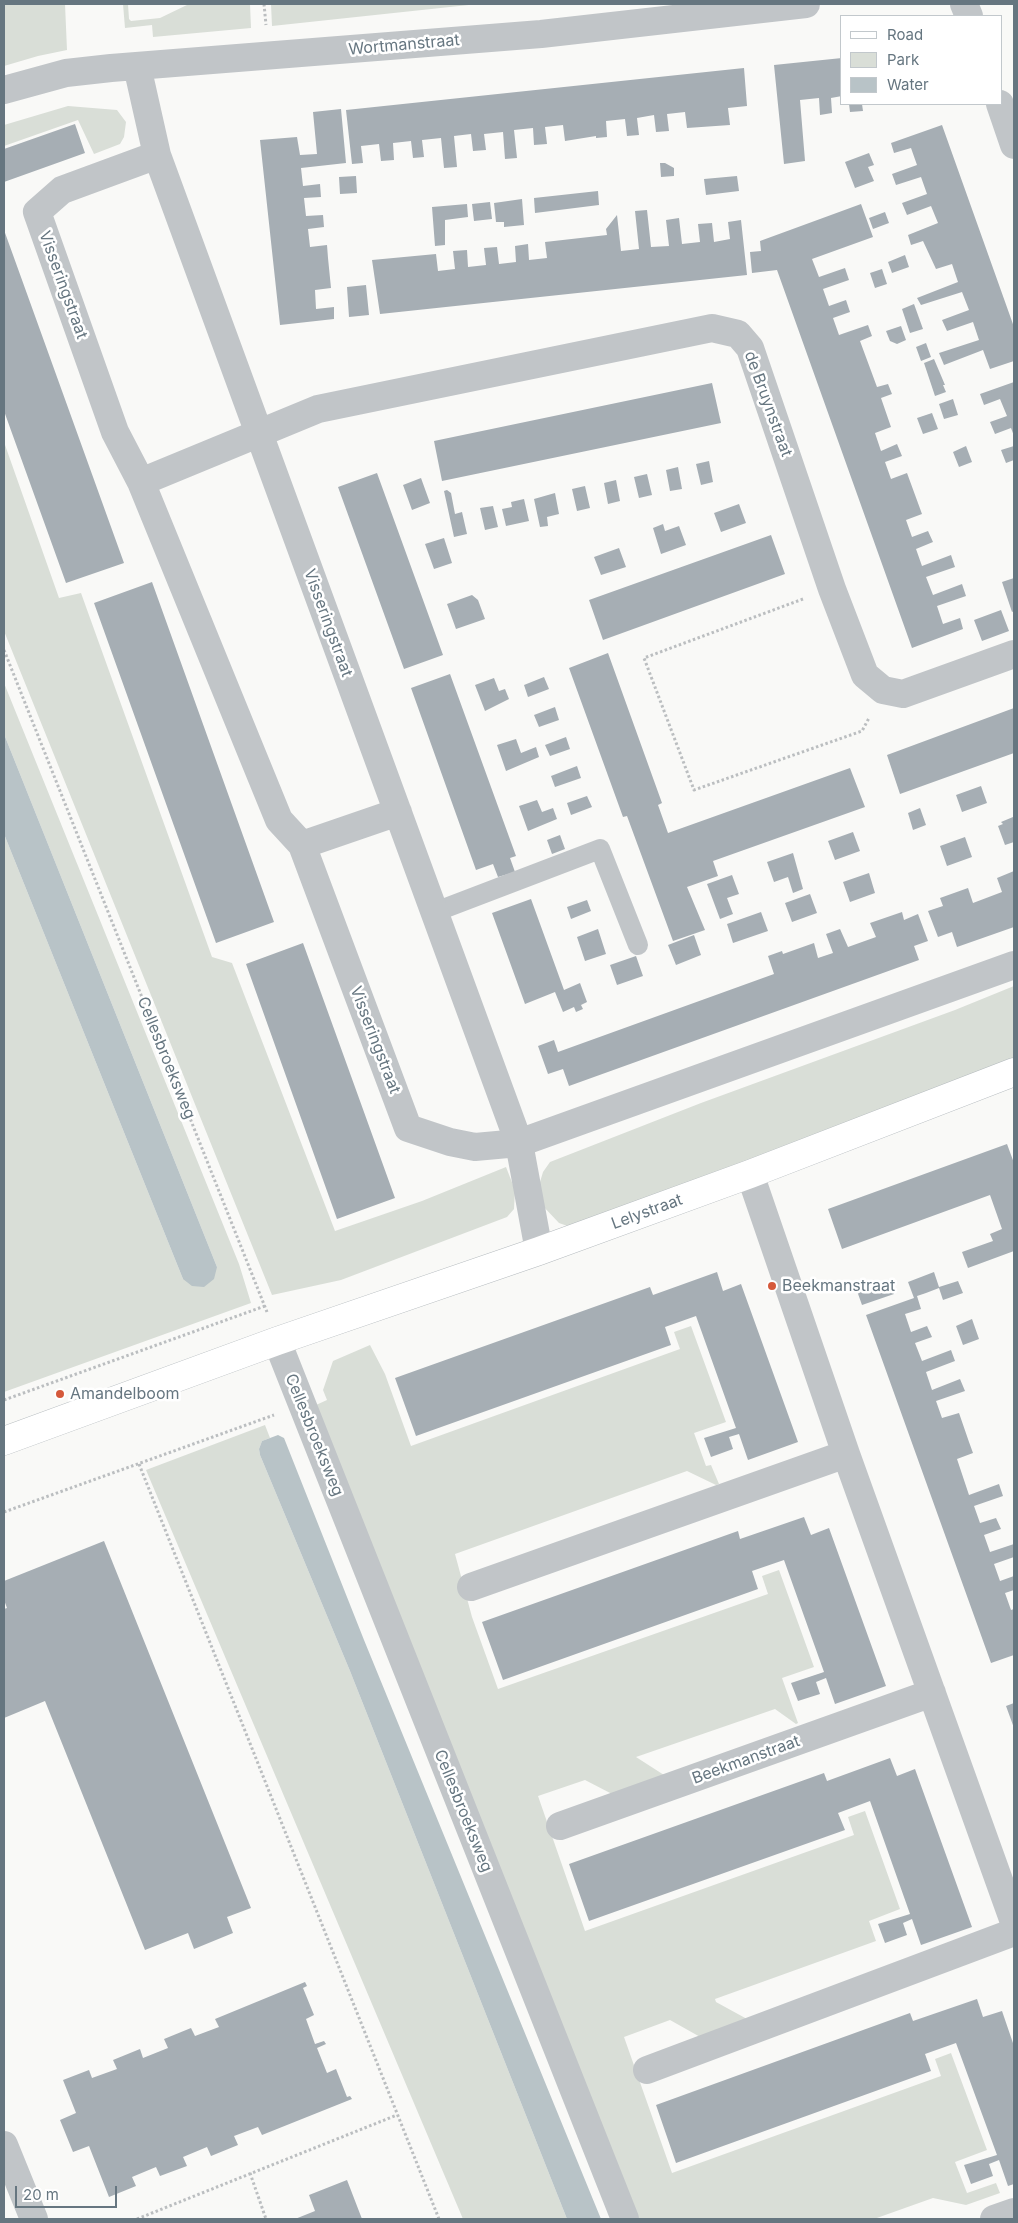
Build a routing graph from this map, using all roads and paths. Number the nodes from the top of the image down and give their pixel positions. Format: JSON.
{"nodes":[{"id":1,"x":806,"y":4,"type":"edge"},
{"id":2,"x":137,"y":66,"type":"junction"},
{"id":3,"x":4,"y":90,"type":"edge"},
{"id":4,"x":1000,"y":105,"type":"edge"},
{"id":5,"x":1014,"y":145,"type":"edge"},
{"id":6,"x":157,"y":155,"type":"junction"},
{"id":7,"x":259,"y":434,"type":"junction"},
{"id":8,"x":141,"y":482,"type":"junction"},
{"id":9,"x":832,"y":589,"type":"junction"},
{"id":10,"x":4,"y":650,"type":"edge"},
{"id":11,"x":1014,"y":654,"type":"edge"},
{"id":12,"x":884,"y":690,"type":"junction"},
{"id":13,"x":398,"y":812,"type":"junction"},
{"id":14,"x":302,"y":845,"type":"junction"},
{"id":15,"x":434,"y":912,"type":"junction"},
{"id":16,"x":638,"y":945,"type":"dead end"},
{"id":17,"x":1014,"y":965,"type":"edge"},
{"id":18,"x":1014,"y":1072,"type":"edge"},
{"id":19,"x":519,"y":1143,"type":"junction"},
{"id":20,"x":750,"y":1174,"type":"junction"},
{"id":21,"x":539,"y":1252,"type":"junction"},
{"id":22,"x":265,"y":1306,"type":"junction"},
{"id":23,"x":277,"y":1341,"type":"junction"},
{"id":24,"x":4,"y":1400,"type":"edge"},
{"id":25,"x":302,"y":1405,"type":"junction"},
{"id":26,"x":4,"y":1441,"type":"edge"},
{"id":27,"x":846,"y":1454,"type":"junction"},
{"id":28,"x":139,"y":1464,"type":"junction"},
{"id":29,"x":4,"y":1512,"type":"edge"},
{"id":30,"x":471,"y":1587,"type":"dead end"},
{"id":31,"x":932,"y":1693,"type":"junction"},
{"id":32,"x":560,"y":1826,"type":"dead end"},
{"id":33,"x":1014,"y":1922,"type":"edge"},
{"id":34,"x":1014,"y":1932,"type":"edge"},
{"id":35,"x":647,"y":2070,"type":"dead end"},
{"id":36,"x":397,"y":2115,"type":"junction"},
{"id":37,"x":4,"y":2145,"type":"edge"},
{"id":38,"x":250,"y":2173,"type":"junction"},
{"id":39,"x":1014,"y":2212,"type":"edge"},
{"id":40,"x":34,"y":2219,"type":"edge"},
{"id":41,"x":137,"y":2219,"type":"edge"},
{"id":42,"x":266,"y":2219,"type":"edge"},
{"id":43,"x":439,"y":2219,"type":"edge"},
{"id":44,"x":625,"y":2219,"type":"edge"},
{"id":45,"x":994,"y":2219,"type":"edge"}],
"edges":[{"from":1,"to":2,"type":"street","name":"Wortmanstraat"},
{"from":2,"to":3,"type":"street","name":"Wortmanstraat"},
{"from":2,"to":6,"type":"street","name":"Visseringstraat"},
{"from":4,"to":5,"type":"street"},
{"from":6,"to":7,"type":"street","name":"Visseringstraat"},
{"from":6,"to":8,"type":"street","name":"Visseringstraat"},
{"from":7,"to":8,"type":"street"},
{"from":7,"to":9,"type":"street","name":"de Bruynstraat"},
{"from":7,"to":13,"type":"street","name":"Visseringstraat"},
{"from":8,"to":14,"type":"street","name":"Visseringstraat"},
{"from":9,"to":12,"type":"street","name":"de Bruynstraat"},
{"from":9,"to":12,"type":"path"},
{"from":10,"to":22,"type":"path","name":"Cellesbroeksweg"},
{"from":11,"to":12,"type":"street"},
{"from":13,"to":14,"type":"street"},
{"from":13,"to":15,"type":"street","name":"Visseringstraat"},
{"from":14,"to":19,"type":"street","name":"Visseringstraat"},
{"from":15,"to":16,"type":"lane"},
{"from":15,"to":19,"type":"street","name":"Visseringstraat"},
{"from":17,"to":19,"type":"street"},
{"from":18,"to":20,"type":"street","name":"Lelystraat"},
{"from":19,"to":21,"type":"street","name":"Visseringstraat"},
{"from":20,"to":21,"type":"street","name":"Lelystraat"},
{"from":20,"to":27,"type":"street"},
{"from":21,"to":23,"type":"street","name":"Lelystraat"},
{"from":22,"to":23,"type":"path","name":"Cellesbroeksweg"},
{"from":22,"to":24,"type":"path"},
{"from":23,"to":25,"type":"street","name":"Cellesbroeksweg"},
{"from":23,"to":26,"type":"street","name":"Lelystraat"},
{"from":25,"to":28,"type":"path"},
{"from":25,"to":44,"type":"street","name":"Cellesbroeksweg"},
{"from":27,"to":30,"type":"street"},
{"from":27,"to":31,"type":"street"},
{"from":28,"to":29,"type":"path"},
{"from":28,"to":36,"type":"path"},
{"from":31,"to":32,"type":"street","name":"Beekmanstraat"},
{"from":31,"to":33,"type":"street"},
{"from":34,"to":35,"type":"street"},
{"from":36,"to":38,"type":"path"},
{"from":36,"to":43,"type":"path"},
{"from":37,"to":40,"type":"street"},
{"from":38,"to":41,"type":"path"},
{"from":38,"to":42,"type":"path"},
{"from":39,"to":45,"type":"street"}]}
